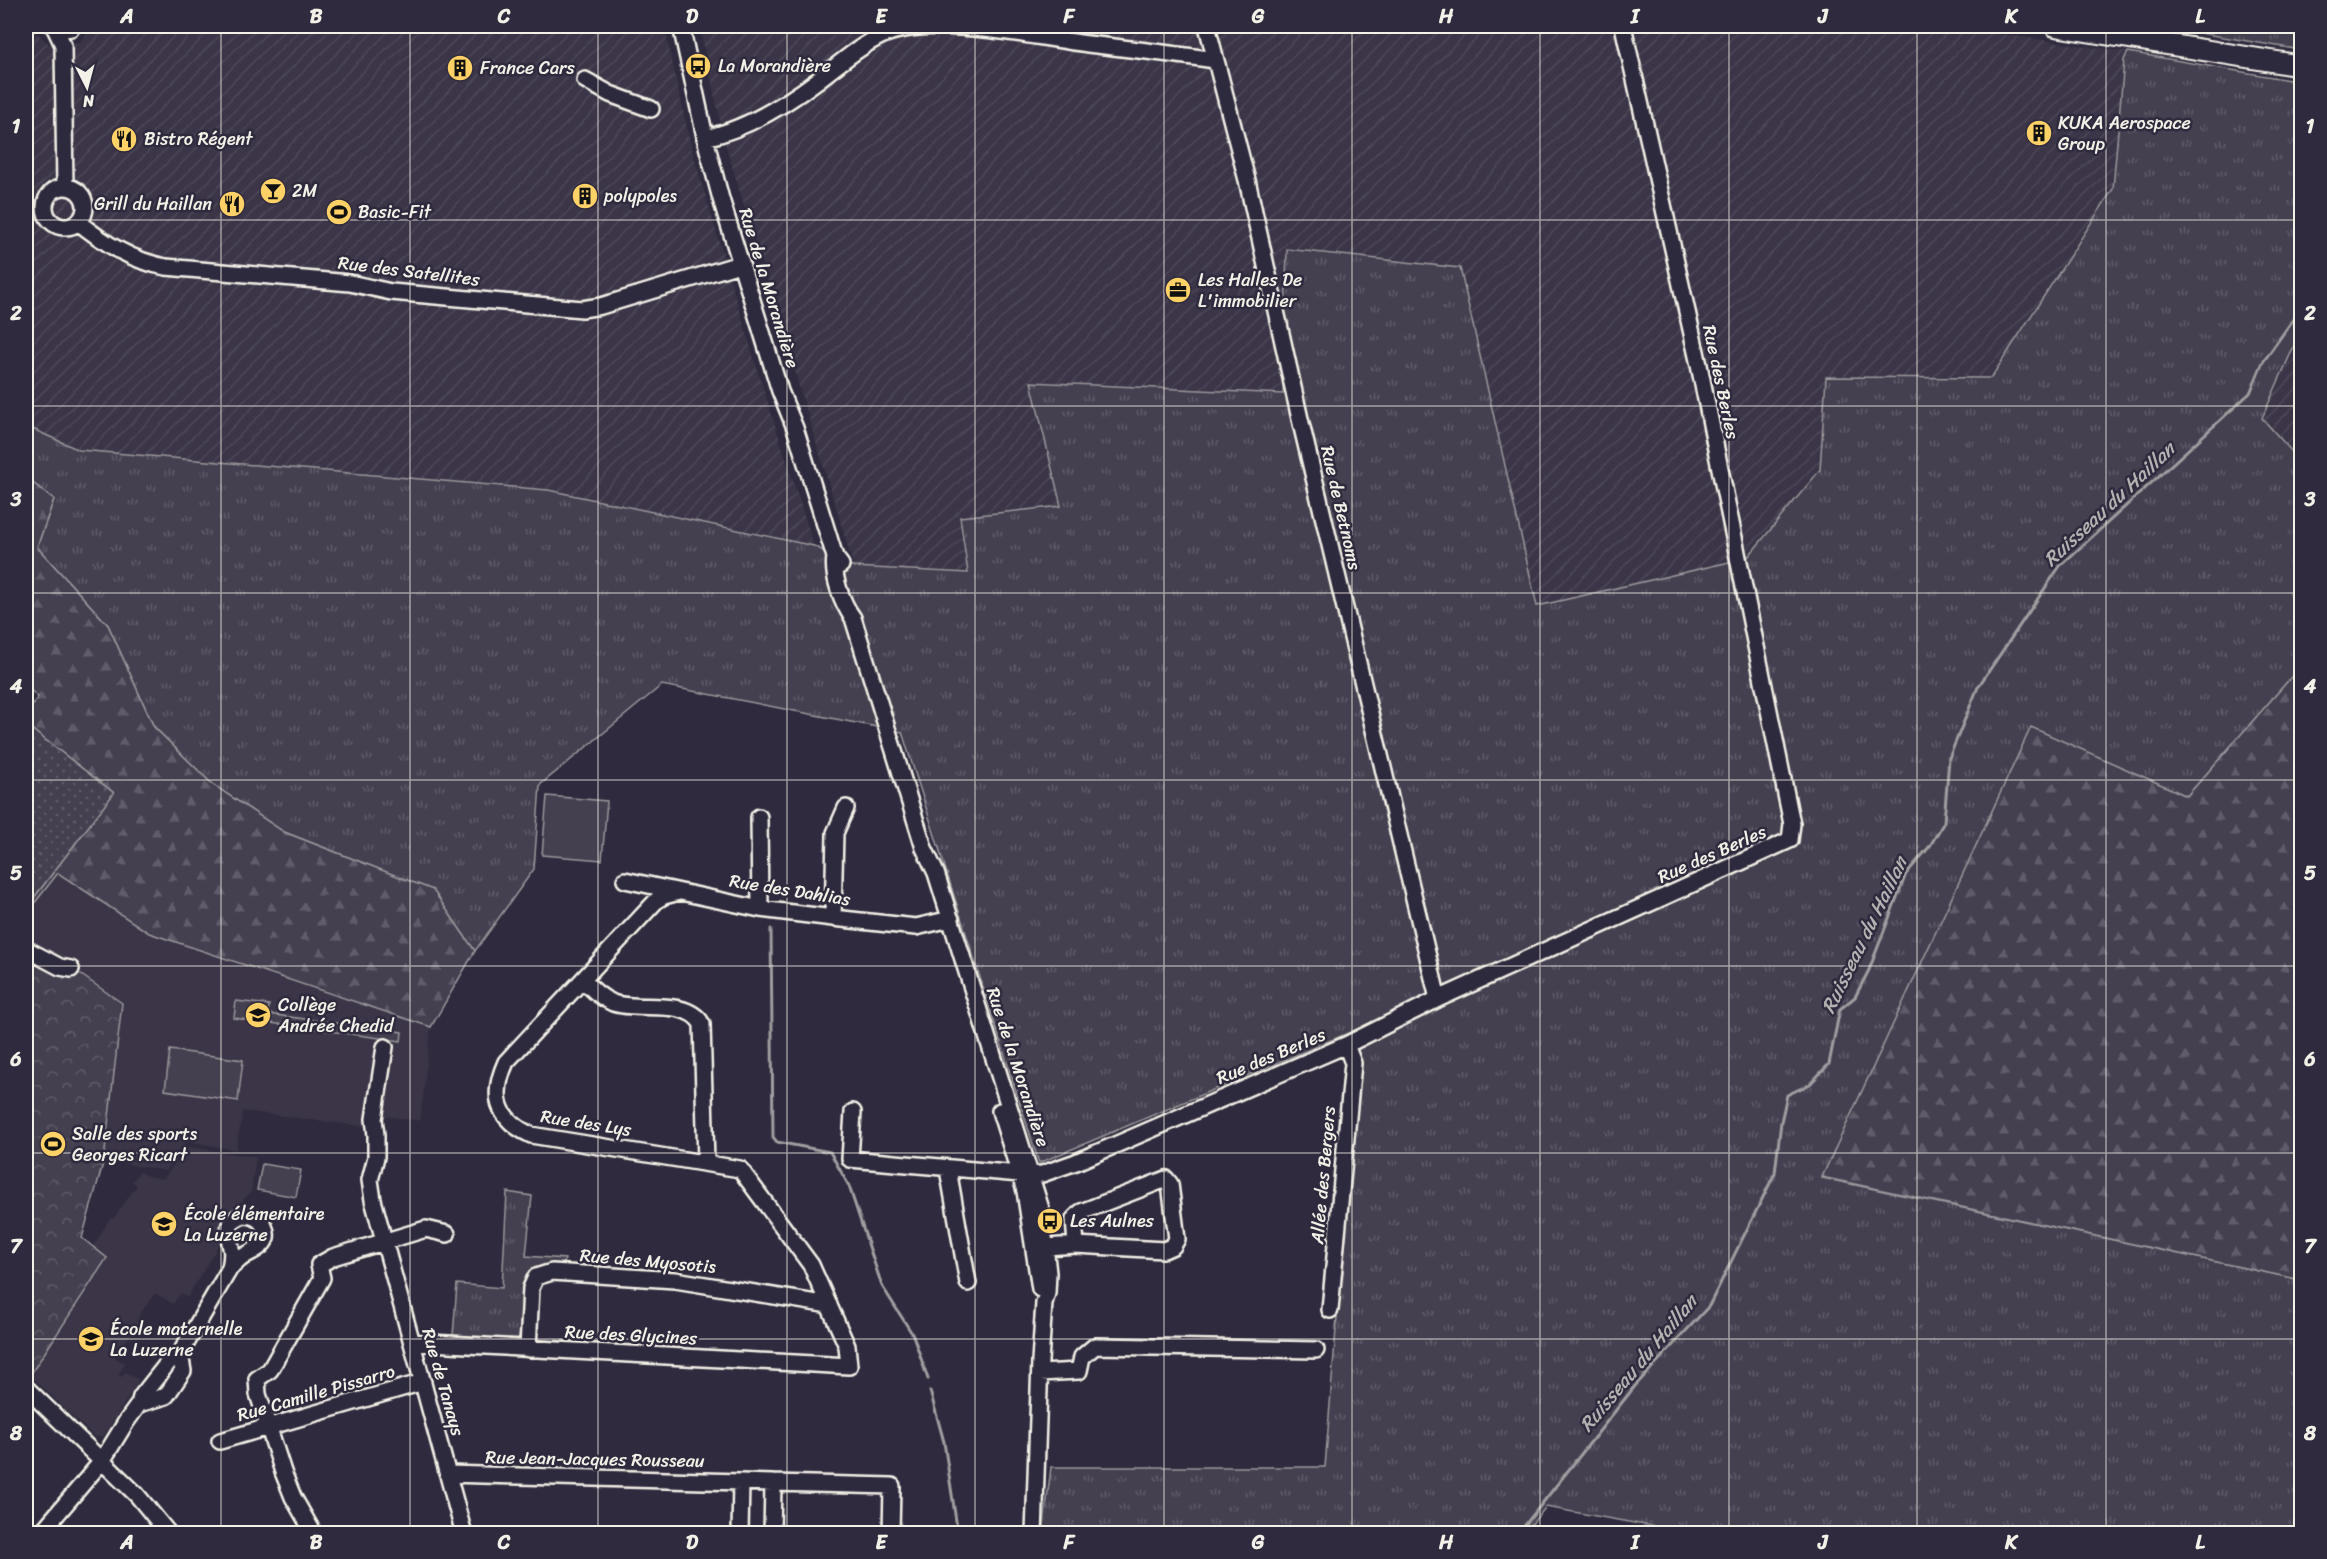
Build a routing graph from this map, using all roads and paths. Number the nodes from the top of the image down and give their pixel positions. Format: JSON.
{"nodes":[{"id":1,"x":55,"y":26,"type":"edge"},
{"id":2,"x":71,"y":26,"type":"edge"},
{"id":3,"x":681,"y":26,"type":"edge"},
{"id":4,"x":1207,"y":26,"type":"edge"},
{"id":5,"x":1623,"y":26,"type":"edge"},
{"id":6,"x":2055,"y":26,"type":"edge"},
{"id":7,"x":63,"y":45,"type":"junction"},
{"id":8,"x":1215,"y":60,"type":"junction"},
{"id":9,"x":2301,"y":66,"type":"edge"},
{"id":10,"x":585,"y":80,"type":"dead end"},
{"id":11,"x":651,"y":109,"type":"dead end"},
{"id":12,"x":705,"y":138,"type":"junction"},
{"id":13,"x":65,"y":187,"type":"junction"},
{"id":14,"x":78,"y":222,"type":"junction"},
{"id":15,"x":741,"y":262,"type":"junction"},
{"id":16,"x":846,"y":808,"type":"dead end"},
{"id":17,"x":759,"y":817,"type":"dead end"},
{"id":18,"x":624,"y":880,"type":"dead end"},
{"id":19,"x":679,"y":891,"type":"junction"},
{"id":20,"x":760,"y":909,"type":"junction"},
{"id":21,"x":833,"y":918,"type":"junction"},
{"id":22,"x":946,"y":921,"type":"junction"},
{"id":23,"x":26,"y":949,"type":"edge"},
{"id":24,"x":71,"y":969,"type":"dead end"},
{"id":25,"x":583,"y":980,"type":"junction"},
{"id":26,"x":1438,"y":999,"type":"junction"},
{"id":27,"x":1346,"y":1045,"type":"junction"},
{"id":28,"x":385,"y":1047,"type":"dead end"},
{"id":29,"x":853,"y":1112,"type":"dead end"},
{"id":30,"x":705,"y":1162,"type":"junction"},
{"id":31,"x":948,"y":1169,"type":"junction"},
{"id":32,"x":1026,"y":1174,"type":"junction"},
{"id":33,"x":447,"y":1234,"type":"dead end"},
{"id":34,"x":384,"y":1241,"type":"junction"},
{"id":35,"x":1076,"y":1245,"type":"junction"},
{"id":36,"x":1046,"y":1247,"type":"junction"},
{"id":37,"x":230,"y":1268,"type":"dead end"},
{"id":38,"x":968,"y":1283,"type":"dead end"},
{"id":39,"x":1044,"y":1303,"type":"junction"},
{"id":40,"x":829,"y":1305,"type":"junction"},
{"id":41,"x":1330,"y":1310,"type":"dead end"},
{"id":42,"x":412,"y":1342,"type":"junction"},
{"id":43,"x":528,"y":1349,"type":"junction"},
{"id":44,"x":1316,"y":1350,"type":"dead end"},
{"id":45,"x":849,"y":1366,"type":"joint"},
{"id":46,"x":1040,"y":1373,"type":"junction"},
{"id":47,"x":423,"y":1382,"type":"junction"},
{"id":48,"x":26,"y":1388,"type":"edge"},
{"id":49,"x":268,"y":1427,"type":"junction"},
{"id":50,"x":219,"y":1441,"type":"dead end"},
{"id":51,"x":102,"y":1461,"type":"junction"},
{"id":52,"x":448,"y":1474,"type":"junction"},
{"id":53,"x":741,"y":1482,"type":"junction"},
{"id":54,"x":773,"y":1483,"type":"junction"},
{"id":55,"x":40,"y":1533,"type":"edge"},
{"id":56,"x":169,"y":1533,"type":"edge"},
{"id":57,"x":314,"y":1533,"type":"edge"},
{"id":58,"x":464,"y":1533,"type":"edge"},
{"id":59,"x":740,"y":1533,"type":"edge"},
{"id":60,"x":772,"y":1533,"type":"edge"},
{"id":61,"x":891,"y":1533,"type":"edge"},
{"id":62,"x":1034,"y":1533,"type":"edge"}],
"edges":[{"from":1,"to":2,"type":"main road"},
{"from":1,"to":7,"type":"street"},
{"from":2,"to":7,"type":"street"},
{"from":3,"to":12,"type":"street","name":"Rue de la Morandière"},
{"from":4,"to":8,"type":"street","name":"Rue de Betnoms"},
{"from":5,"to":26,"type":"street","name":"Rue des Berles"},
{"from":6,"to":9,"type":"main road"},
{"from":7,"to":13,"type":"street"},
{"from":8,"to":12,"type":"street"},
{"from":8,"to":26,"type":"street","name":"Rue de Betnoms"},
{"from":10,"to":11,"type":"street"},
{"from":12,"to":15,"type":"street","name":"Rue de la Morandière"},
{"from":13,"to":14,"type":"street"},
{"from":13,"to":14,"type":"street"},
{"from":14,"to":15,"type":"street","name":"Rue des Satellites"},
{"from":15,"to":22,"type":"street","name":"Rue de la Morandière"},
{"from":16,"to":21,"type":"street"},
{"from":17,"to":20,"type":"street"},
{"from":18,"to":19,"type":"street","name":"Rue des Dahlias"},
{"from":19,"to":20,"type":"street","name":"Rue des Dahlias"},
{"from":19,"to":25,"type":"street","name":"Rue des Lys"},
{"from":20,"to":21,"type":"street","name":"Rue des Dahlias"},
{"from":21,"to":22,"type":"street","name":"Rue des Dahlias"},
{"from":22,"to":32,"type":"street","name":"Rue de la Morandière"},
{"from":23,"to":24,"type":"street"},
{"from":25,"to":30,"type":"street"},
{"from":25,"to":30,"type":"street","name":"Rue des Lys"},
{"from":26,"to":27,"type":"street","name":"Rue des Berles"},
{"from":27,"to":32,"type":"street","name":"Rue des Berles"},
{"from":27,"to":41,"type":"street","name":"Allée des Bergers"},
{"from":28,"to":34,"type":"street","name":"Rue de Tanays"},
{"from":29,"to":31,"type":"street","name":"Rue des Berles"},
{"from":30,"to":40,"type":"street","name":"Rue des Lys"},
{"from":31,"to":32,"type":"street","name":"Rue des Berles"},
{"from":31,"to":38,"type":"street"},
{"from":32,"to":36,"type":"street","name":"Rue de la Morandière"},
{"from":32,"to":39,"type":"street","name":"Rue de la Morandière"},
{"from":33,"to":34,"type":"street"},
{"from":34,"to":42,"type":"street","name":"Rue de Tanays"},
{"from":34,"to":49,"type":"street"},
{"from":35,"to":35,"type":"street"},
{"from":35,"to":36,"type":"street"},
{"from":36,"to":39,"type":"street","name":"Rue de la Morandière"},
{"from":37,"to":51,"type":"street"},
{"from":39,"to":46,"type":"street","name":"Rue de la Morandière"},
{"from":40,"to":43,"type":"street","name":"Rue des Myosotis"},
{"from":40,"to":45,"type":"street","name":"Rue des Lys"},
{"from":42,"to":43,"type":"street","name":"Rue des Glycines"},
{"from":42,"to":47,"type":"street","name":"Rue de Tanays"},
{"from":43,"to":45,"type":"street","name":"Rue des Glycines"},
{"from":44,"to":46,"type":"street"},
{"from":46,"to":62,"type":"street","name":"Rue de la Morandière"},
{"from":47,"to":49,"type":"street","name":"Rue Camille Pissarro"},
{"from":47,"to":52,"type":"street","name":"Rue de Tanays"},
{"from":48,"to":51,"type":"street"},
{"from":49,"to":50,"type":"street","name":"Rue Camille Pissarro"},
{"from":49,"to":57,"type":"street"},
{"from":51,"to":55,"type":"street"},
{"from":51,"to":56,"type":"street"},
{"from":52,"to":53,"type":"street","name":"Rue Jean-Jacques Rousseau"},
{"from":52,"to":58,"type":"street","name":"Rue de Tanays"},
{"from":53,"to":54,"type":"street","name":"Rue Jean-Jacques Rousseau"},
{"from":53,"to":59,"type":"street"},
{"from":54,"to":60,"type":"street"},
{"from":54,"to":61,"type":"street"}]}
